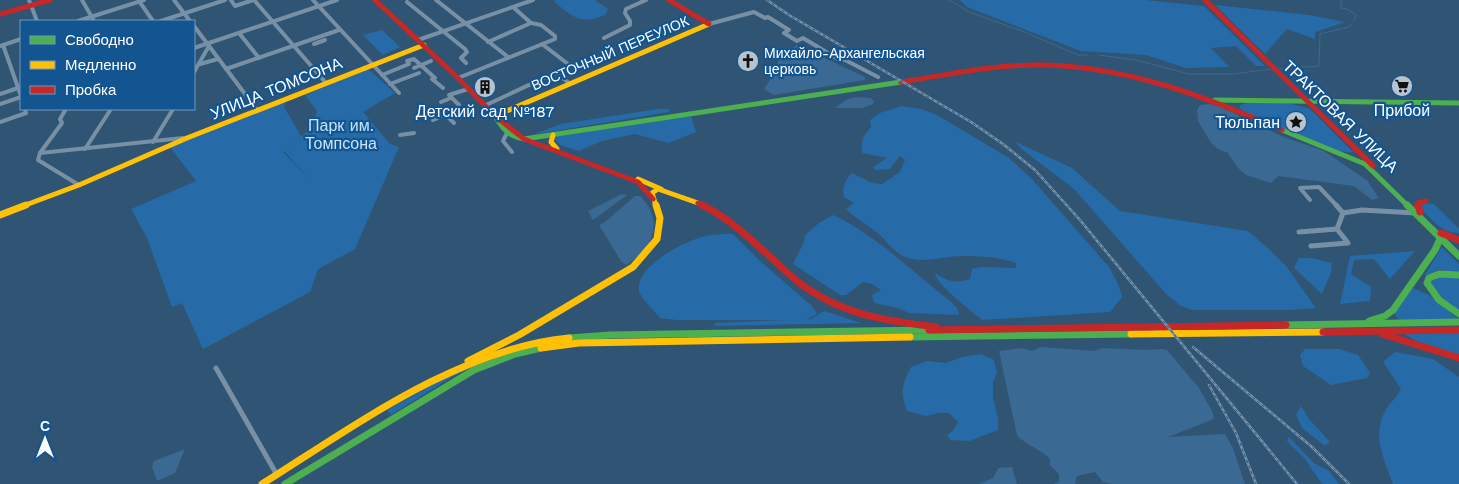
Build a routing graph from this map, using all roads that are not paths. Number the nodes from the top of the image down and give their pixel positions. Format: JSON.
{"nodes":[{"id":1,"x":50,"y":0,"type":"edge"},
{"id":2,"x":82,"y":0,"type":"edge"},
{"id":3,"x":144,"y":0,"type":"edge"},
{"id":4,"x":174,"y":0,"type":"edge"},
{"id":5,"x":225,"y":0,"type":"edge"},
{"id":6,"x":231,"y":0,"type":"edge"},
{"id":7,"x":253,"y":0,"type":"edge"},
{"id":8,"x":313,"y":0,"type":"edge"},
{"id":9,"x":337,"y":0,"type":"edge"},
{"id":10,"x":375,"y":0,"type":"edge"},
{"id":11,"x":436,"y":0,"type":"edge"},
{"id":12,"x":511,"y":0,"type":"edge"},
{"id":13,"x":532,"y":0,"type":"edge"},
{"id":14,"x":646,"y":0,"type":"edge"},
{"id":15,"x":669,"y":0,"type":"edge"},
{"id":16,"x":1205,"y":0,"type":"edge"},
{"id":17,"x":139,"y":1,"type":"edge"},
{"id":18,"x":407,"y":2,"type":"dead end"},
{"id":19,"x":29,"y":3,"type":"edge"},
{"id":20,"x":319,"y":6,"type":"junction"},
{"id":21,"x":515,"y":6,"type":"junction"},
{"id":22,"x":184,"y":13,"type":"junction"},
{"id":23,"x":0,"y":14,"type":"edge"},
{"id":24,"x":92,"y":19,"type":"edge"},
{"id":25,"x":37,"y":20,"type":"edge"},
{"id":26,"x":153,"y":20,"type":"edge"},
{"id":27,"x":164,"y":20,"type":"edge"},
{"id":28,"x":189,"y":20,"type":"edge"},
{"id":29,"x":274,"y":21,"type":"junction"},
{"id":30,"x":466,"y":23,"type":"junction"},
{"id":31,"x":531,"y":23,"type":"junction"},
{"id":32,"x":709,"y":24,"type":"junction"},
{"id":33,"x":195,"y":27,"type":"edge"},
{"id":34,"x":339,"y":30,"type":"junction"},
{"id":35,"x":443,"y":31,"type":"junction"},
{"id":36,"x":238,"y":33,"type":"junction"},
{"id":37,"x":604,"y":38,"type":"dead end"},
{"id":38,"x":20,"y":39,"type":"edge"},
{"id":39,"x":310,"y":40,"type":"junction"},
{"id":40,"x":325,"y":40,"type":"dead end"},
{"id":41,"x":488,"y":42,"type":"junction"},
{"id":42,"x":421,"y":43,"type":"junction"},
{"id":43,"x":542,"y":44,"type":"junction"},
{"id":44,"x":208,"y":45,"type":"junction"},
{"id":45,"x":2,"y":46,"type":"edge"},
{"id":46,"x":294,"y":46,"type":"junction"},
{"id":47,"x":195,"y":48,"type":"edge"},
{"id":48,"x":2,"y":54,"type":"edge"},
{"id":49,"x":508,"y":57,"type":"junction"},
{"id":50,"x":218,"y":58,"type":"junction"},
{"id":51,"x":259,"y":58,"type":"junction"},
{"id":52,"x":431,"y":61,"type":"dead end"},
{"id":53,"x":198,"y":64,"type":"junction"},
{"id":54,"x":466,"y":64,"type":"dead end"},
{"id":55,"x":568,"y":64,"type":"dead end"},
{"id":56,"x":371,"y":65,"type":"junction"},
{"id":57,"x":421,"y":65,"type":"junction"},
{"id":58,"x":414,"y":68,"type":"dead end"},
{"id":59,"x":226,"y":69,"type":"junction"},
{"id":60,"x":195,"y":70,"type":"edge"},
{"id":61,"x":562,"y":70,"type":"dead end"},
{"id":62,"x":419,"y":73,"type":"dead end"},
{"id":63,"x":556,"y":73,"type":"junction"},
{"id":64,"x":382,"y":75,"type":"junction"},
{"id":65,"x":878,"y":77,"type":"dead end"},
{"id":66,"x":458,"y":78,"type":"junction"},
{"id":67,"x":326,"y":83,"type":"junction"},
{"id":68,"x":569,"y":83,"type":"junction"},
{"id":69,"x":390,"y":84,"type":"junction"},
{"id":70,"x":18,"y":88,"type":"junction"},
{"id":71,"x":443,"y":88,"type":"dead end"},
{"id":72,"x":468,"y":88,"type":"junction"},
{"id":73,"x":399,"y":93,"type":"dead end"},
{"id":74,"x":0,"y":94,"type":"edge"},
{"id":75,"x":20,"y":94,"type":"edge"},
{"id":76,"x":20,"y":97,"type":"edge"},
{"id":77,"x":451,"y":98,"type":"junction"},
{"id":78,"x":1204,"y":98,"type":"junction"},
{"id":79,"x":1257,"y":101,"type":"junction"},
{"id":80,"x":441,"y":102,"type":"dead end"},
{"id":81,"x":1307,"y":102,"type":"junction"},
{"id":82,"x":1459,"y":103,"type":"edge"},
{"id":83,"x":0,"y":104,"type":"edge"},
{"id":84,"x":459,"y":105,"type":"dead end"},
{"id":85,"x":484,"y":106,"type":"junction"},
{"id":86,"x":65,"y":110,"type":"edge"},
{"id":87,"x":109,"y":110,"type":"edge"},
{"id":88,"x":173,"y":110,"type":"edge"},
{"id":89,"x":257,"y":110,"type":"junction"},
{"id":90,"x":25,"y":111,"type":"edge"},
{"id":91,"x":1242,"y":113,"type":"junction"},
{"id":92,"x":421,"y":115,"type":"dead end"},
{"id":93,"x":495,"y":116,"type":"junction"},
{"id":94,"x":449,"y":118,"type":"dead end"},
{"id":95,"x":434,"y":120,"type":"dead end"},
{"id":96,"x":0,"y":122,"type":"edge"},
{"id":97,"x":454,"y":124,"type":"dead end"},
{"id":98,"x":414,"y":133,"type":"dead end"},
{"id":99,"x":507,"y":133,"type":"junction"},
{"id":100,"x":400,"y":135,"type":"dead end"},
{"id":101,"x":553,"y":135,"type":"junction"},
{"id":102,"x":187,"y":138,"type":"junction"},
{"id":103,"x":524,"y":139,"type":"junction"},
{"id":104,"x":153,"y":142,"type":"junction"},
{"id":105,"x":85,"y":149,"type":"junction"},
{"id":106,"x":557,"y":149,"type":"junction"},
{"id":107,"x":1356,"y":149,"type":"junction"},
{"id":108,"x":512,"y":152,"type":"dead end"},
{"id":109,"x":40,"y":153,"type":"junction"},
{"id":110,"x":1344,"y":155,"type":"junction"},
{"id":111,"x":576,"y":158,"type":"junction"},
{"id":112,"x":625,"y":175,"type":"junction"},
{"id":113,"x":79,"y":185,"type":"junction"},
{"id":114,"x":667,"y":191,"type":"junction"},
{"id":115,"x":654,"y":200,"type":"junction"},
{"id":116,"x":1310,"y":200,"type":"dead end"},
{"id":117,"x":1426,"y":201,"type":"dead end"},
{"id":118,"x":1343,"y":212,"type":"junction"},
{"id":119,"x":1418,"y":212,"type":"junction"},
{"id":120,"x":0,"y":215,"type":"edge"},
{"id":121,"x":1337,"y":229,"type":"junction"},
{"id":122,"x":1299,"y":232,"type":"dead end"},
{"id":123,"x":1440,"y":234,"type":"junction"},
{"id":124,"x":1459,"y":240,"type":"edge"},
{"id":125,"x":1311,"y":246,"type":"dead end"},
{"id":126,"x":1459,"y":251,"type":"edge"},
{"id":127,"x":1459,"y":256,"type":"edge"},
{"id":128,"x":1459,"y":275,"type":"edge"},
{"id":129,"x":1459,"y":314,"type":"edge"},
{"id":130,"x":1459,"y":322,"type":"edge"},
{"id":131,"x":1339,"y":323,"type":"junction"},
{"id":132,"x":965,"y":330,"type":"junction"},
{"id":133,"x":1144,"y":330,"type":"junction"},
{"id":134,"x":1459,"y":330,"type":"edge"},
{"id":135,"x":1344,"y":331,"type":"junction"},
{"id":136,"x":1459,"y":358,"type":"edge"},
{"id":137,"x":216,"y":368,"type":"dead end"},
{"id":138,"x":454,"y":369,"type":"junction"},
{"id":139,"x":364,"y":420,"type":"junction"},
{"id":140,"x":371,"y":432,"type":"junction"},
{"id":141,"x":288,"y":468,"type":"junction"},
{"id":142,"x":277,"y":475,"type":"junction"},
{"id":143,"x":296,"y":477,"type":"junction"},
{"id":144,"x":262,"y":484,"type":"edge"},
{"id":145,"x":285,"y":484,"type":"edge"}],
"edges":[{"from":1,"to":19,"type":"main road"},
{"from":2,"to":24,"type":"street"},
{"from":3,"to":17,"type":"street"},
{"from":4,"to":22,"type":"street"},
{"from":5,"to":22,"type":"street"},
{"from":6,"to":7,"type":"street"},
{"from":7,"to":29,"type":"street"},
{"from":8,"to":20,"type":"street"},
{"from":9,"to":20,"type":"street"},
{"from":10,"to":42,"type":"main road"},
{"from":11,"to":30,"type":"street"},
{"from":12,"to":21,"type":"street"},
{"from":13,"to":21,"type":"street"},
{"from":14,"to":37,"type":"street"},
{"from":15,"to":32,"type":"main road"},
{"from":16,"to":81,"type":"main road","name":"ТРАКТОВАЯ УЛИЦА"},
{"from":17,"to":24,"type":"street"},
{"from":17,"to":26,"type":"street"},
{"from":18,"to":35,"type":"street"},
{"from":19,"to":23,"type":"main road"},
{"from":19,"to":25,"type":"street"},
{"from":20,"to":29,"type":"street"},
{"from":20,"to":34,"type":"street"},
{"from":21,"to":30,"type":"street"},
{"from":21,"to":31,"type":"street"},
{"from":22,"to":27,"type":"street"},
{"from":22,"to":28,"type":"street"},
{"from":29,"to":36,"type":"street"},
{"from":29,"to":46,"type":"street"},
{"from":30,"to":35,"type":"street"},
{"from":30,"to":41,"type":"street"},
{"from":31,"to":41,"type":"street"},
{"from":31,"to":43,"type":"street"},
{"from":32,"to":65,"type":"street","name":"ВОСТОЧНЫЙ ПЕРЕУЛОК"},
{"from":32,"to":68,"type":"main road","name":"ВОСТОЧНЫЙ ПЕРЕУЛОК"},
{"from":33,"to":44,"type":"street"},
{"from":34,"to":39,"type":"street"},
{"from":34,"to":56,"type":"street"},
{"from":35,"to":42,"type":"street"},
{"from":35,"to":54,"type":"street"},
{"from":36,"to":44,"type":"street"},
{"from":36,"to":51,"type":"street"},
{"from":38,"to":45,"type":"street"},
{"from":39,"to":40,"type":"street"},
{"from":39,"to":46,"type":"street"},
{"from":41,"to":49,"type":"street"},
{"from":42,"to":56,"type":"main road","name":"УЛИЦА ТОМСОНА"},
{"from":42,"to":66,"type":"main road"},
{"from":43,"to":49,"type":"street"},
{"from":43,"to":55,"type":"street"},
{"from":44,"to":47,"type":"street"},
{"from":44,"to":50,"type":"street"},
{"from":44,"to":53,"type":"street"},
{"from":45,"to":48,"type":"street"},
{"from":46,"to":51,"type":"street"},
{"from":46,"to":67,"type":"street"},
{"from":48,"to":70,"type":"street"},
{"from":49,"to":66,"type":"street"},
{"from":50,"to":53,"type":"street"},
{"from":50,"to":59,"type":"street"},
{"from":51,"to":59,"type":"street"},
{"from":52,"to":57,"type":"street"},
{"from":53,"to":60,"type":"street"},
{"from":56,"to":64,"type":"street"},
{"from":56,"to":67,"type":"main road","name":"УЛИЦА ТОМСОНА"},
{"from":57,"to":58,"type":"street"},
{"from":57,"to":64,"type":"street"},
{"from":57,"to":71,"type":"street"},
{"from":59,"to":89,"type":"street"},
{"from":61,"to":63,"type":"street"},
{"from":62,"to":69,"type":"street"},
{"from":63,"to":68,"type":"street"},
{"from":63,"to":85,"type":"street"},
{"from":64,"to":69,"type":"street"},
{"from":66,"to":72,"type":"main road"},
{"from":67,"to":89,"type":"main road","name":"УЛИЦА ТОМСОНА"},
{"from":68,"to":93,"type":"main road","name":"ВОСТОЧНЫЙ ПЕРЕУЛОК"},
{"from":69,"to":73,"type":"street"},
{"from":70,"to":74,"type":"street"},
{"from":70,"to":75,"type":"street"},
{"from":72,"to":77,"type":"street"},
{"from":72,"to":85,"type":"main road"},
{"from":76,"to":83,"type":"street"},
{"from":77,"to":80,"type":"street"},
{"from":77,"to":84,"type":"street"},
{"from":78,"to":79,"type":"main road"},
{"from":78,"to":91,"type":"main road","name":"ТРАКТОВАЯ УЛИЦА"},
{"from":78,"to":101,"type":"main road"},
{"from":79,"to":81,"type":"main road"},
{"from":79,"to":91,"type":"main road"},
{"from":81,"to":82,"type":"main road"},
{"from":81,"to":107,"type":"main road","name":"ТРАКТОВАЯ УЛИЦА"},
{"from":85,"to":93,"type":"main road"},
{"from":86,"to":109,"type":"street"},
{"from":87,"to":105,"type":"street"},
{"from":88,"to":104,"type":"street"},
{"from":89,"to":102,"type":"main road","name":"УЛИЦА ТОМСОНА"},
{"from":90,"to":96,"type":"street"},
{"from":91,"to":110,"type":"main road","name":"ТРАКТОВАЯ УЛИЦА"},
{"from":92,"to":95,"type":"street"},
{"from":93,"to":99,"type":"main road"},
{"from":93,"to":103,"type":"main road"},
{"from":94,"to":97,"type":"street"},
{"from":98,"to":100,"type":"street"},
{"from":99,"to":103,"type":"main road"},
{"from":99,"to":108,"type":"street"},
{"from":101,"to":103,"type":"main road"},
{"from":101,"to":106,"type":"main road"},
{"from":102,"to":104,"type":"street"},
{"from":102,"to":113,"type":"main road","name":"УЛИЦА ТОМСОНА"},
{"from":103,"to":106,"type":"main road"},
{"from":103,"to":111,"type":"main road"},
{"from":104,"to":105,"type":"street"},
{"from":105,"to":109,"type":"street"},
{"from":106,"to":111,"type":"main road"},
{"from":107,"to":110,"type":"main road"},
{"from":107,"to":119,"type":"main road","name":"ТРАКТОВАЯ УЛИЦА"},
{"from":109,"to":113,"type":"street"},
{"from":110,"to":119,"type":"main road","name":"ТРАКТОВАЯ УЛИЦА"},
{"from":111,"to":112,"type":"main road"},
{"from":112,"to":114,"type":"main road"},
{"from":112,"to":115,"type":"main road"},
{"from":113,"to":120,"type":"main road","name":"УЛИЦА ТОМСОНА"},
{"from":114,"to":115,"type":"main road"},
{"from":114,"to":132,"type":"main road"},
{"from":115,"to":138,"type":"main road"},
{"from":116,"to":118,"type":"street"},
{"from":117,"to":119,"type":"main road"},
{"from":118,"to":119,"type":"street"},
{"from":118,"to":121,"type":"street"},
{"from":119,"to":123,"type":"main road","name":"ТРАКТОВАЯ УЛИЦА"},
{"from":121,"to":122,"type":"street"},
{"from":121,"to":125,"type":"street"},
{"from":123,"to":124,"type":"main road"},
{"from":123,"to":126,"type":"main road","name":"ТРАКТОВАЯ УЛИЦА"},
{"from":123,"to":127,"type":"main road","name":"ТРАКТОВАЯ УЛИЦА"},
{"from":123,"to":131,"type":"main road"},
{"from":128,"to":129,"type":"main road"},
{"from":130,"to":131,"type":"main road"},
{"from":131,"to":133,"type":"main road"},
{"from":132,"to":133,"type":"main road"},
{"from":132,"to":138,"type":"main road"},
{"from":133,"to":135,"type":"main road"},
{"from":133,"to":140,"type":"main road"},
{"from":134,"to":135,"type":"main road"},
{"from":135,"to":136,"type":"main road"},
{"from":137,"to":142,"type":"street"},
{"from":138,"to":139,"type":"main road"},
{"from":139,"to":140,"type":"main road"},
{"from":139,"to":141,"type":"main road"},
{"from":140,"to":143,"type":"main road"},
{"from":141,"to":142,"type":"main road"},
{"from":141,"to":143,"type":"main road"},
{"from":142,"to":144,"type":"main road"},
{"from":143,"to":145,"type":"main road"}]}
